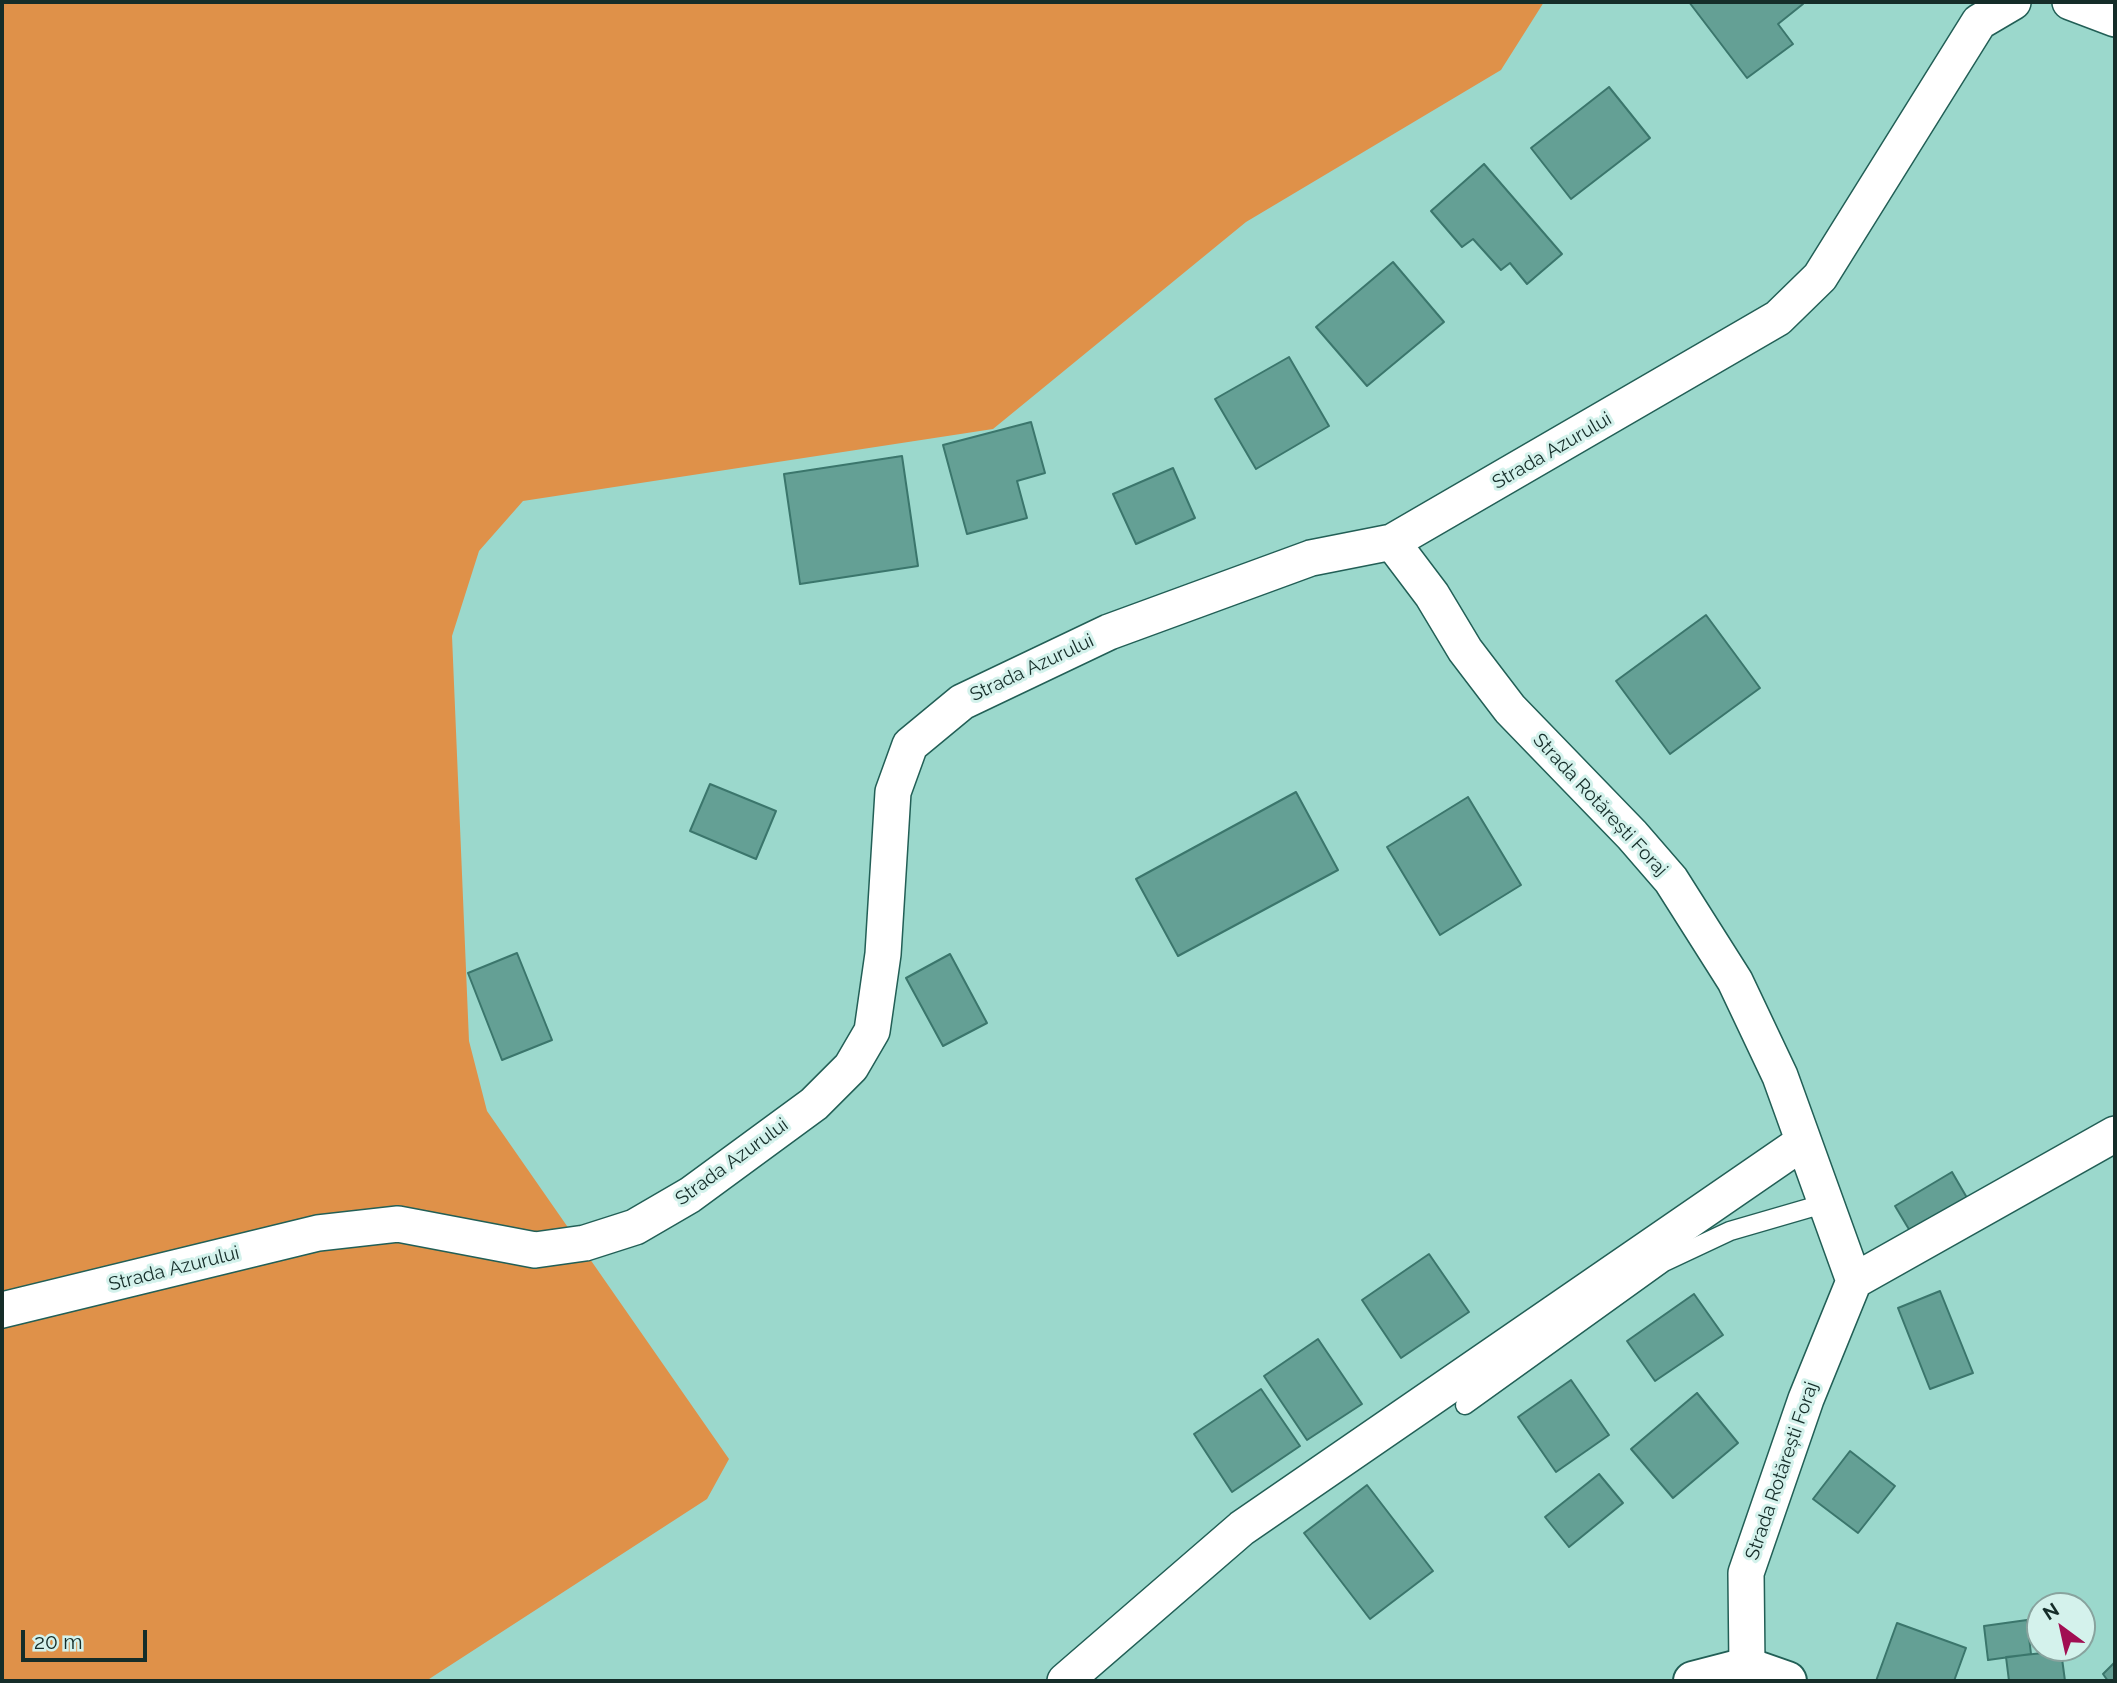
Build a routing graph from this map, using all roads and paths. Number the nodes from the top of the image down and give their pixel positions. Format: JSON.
{"nodes":[{"id":1,"x":2013,"y":2,"type":"edge"},
{"id":2,"x":2070,"y":2,"type":"edge"},
{"id":3,"x":2115,"y":19,"type":"edge"},
{"id":4,"x":1392,"y":542,"type":"junction"},
{"id":5,"x":2115,"y":1135,"type":"edge"},
{"id":6,"x":1803,"y":1142,"type":"junction"},
{"id":7,"x":1823,"y":1204,"type":"junction"},
{"id":8,"x":1854,"y":1282,"type":"junction"},
{"id":9,"x":2,"y":1310,"type":"edge"},
{"id":10,"x":1465,"y":1405,"type":"dead end"},
{"id":11,"x":1747,"y":1667,"type":"junction"},
{"id":12,"x":1065,"y":1681,"type":"edge"},
{"id":13,"x":1693,"y":1681,"type":"edge"},
{"id":14,"x":1787,"y":1681,"type":"edge"}],
"edges":[{"from":1,"to":4,"type":"street","name":"Strada Azurului"},
{"from":2,"to":3,"type":"street"},
{"from":4,"to":6,"type":"street","name":"Strada Rotărești Foraj"},
{"from":4,"to":9,"type":"street","name":"Strada Azurului"},
{"from":5,"to":8,"type":"street"},
{"from":6,"to":7,"type":"street","name":"Strada Rotărești Foraj"},
{"from":6,"to":12,"type":"street"},
{"from":7,"to":8,"type":"street","name":"Strada Rotărești Foraj"},
{"from":7,"to":10,"type":"lane"},
{"from":8,"to":11,"type":"street","name":"Strada Rotărești Foraj"},
{"from":11,"to":13,"type":"street"},
{"from":11,"to":14,"type":"street"}]}
